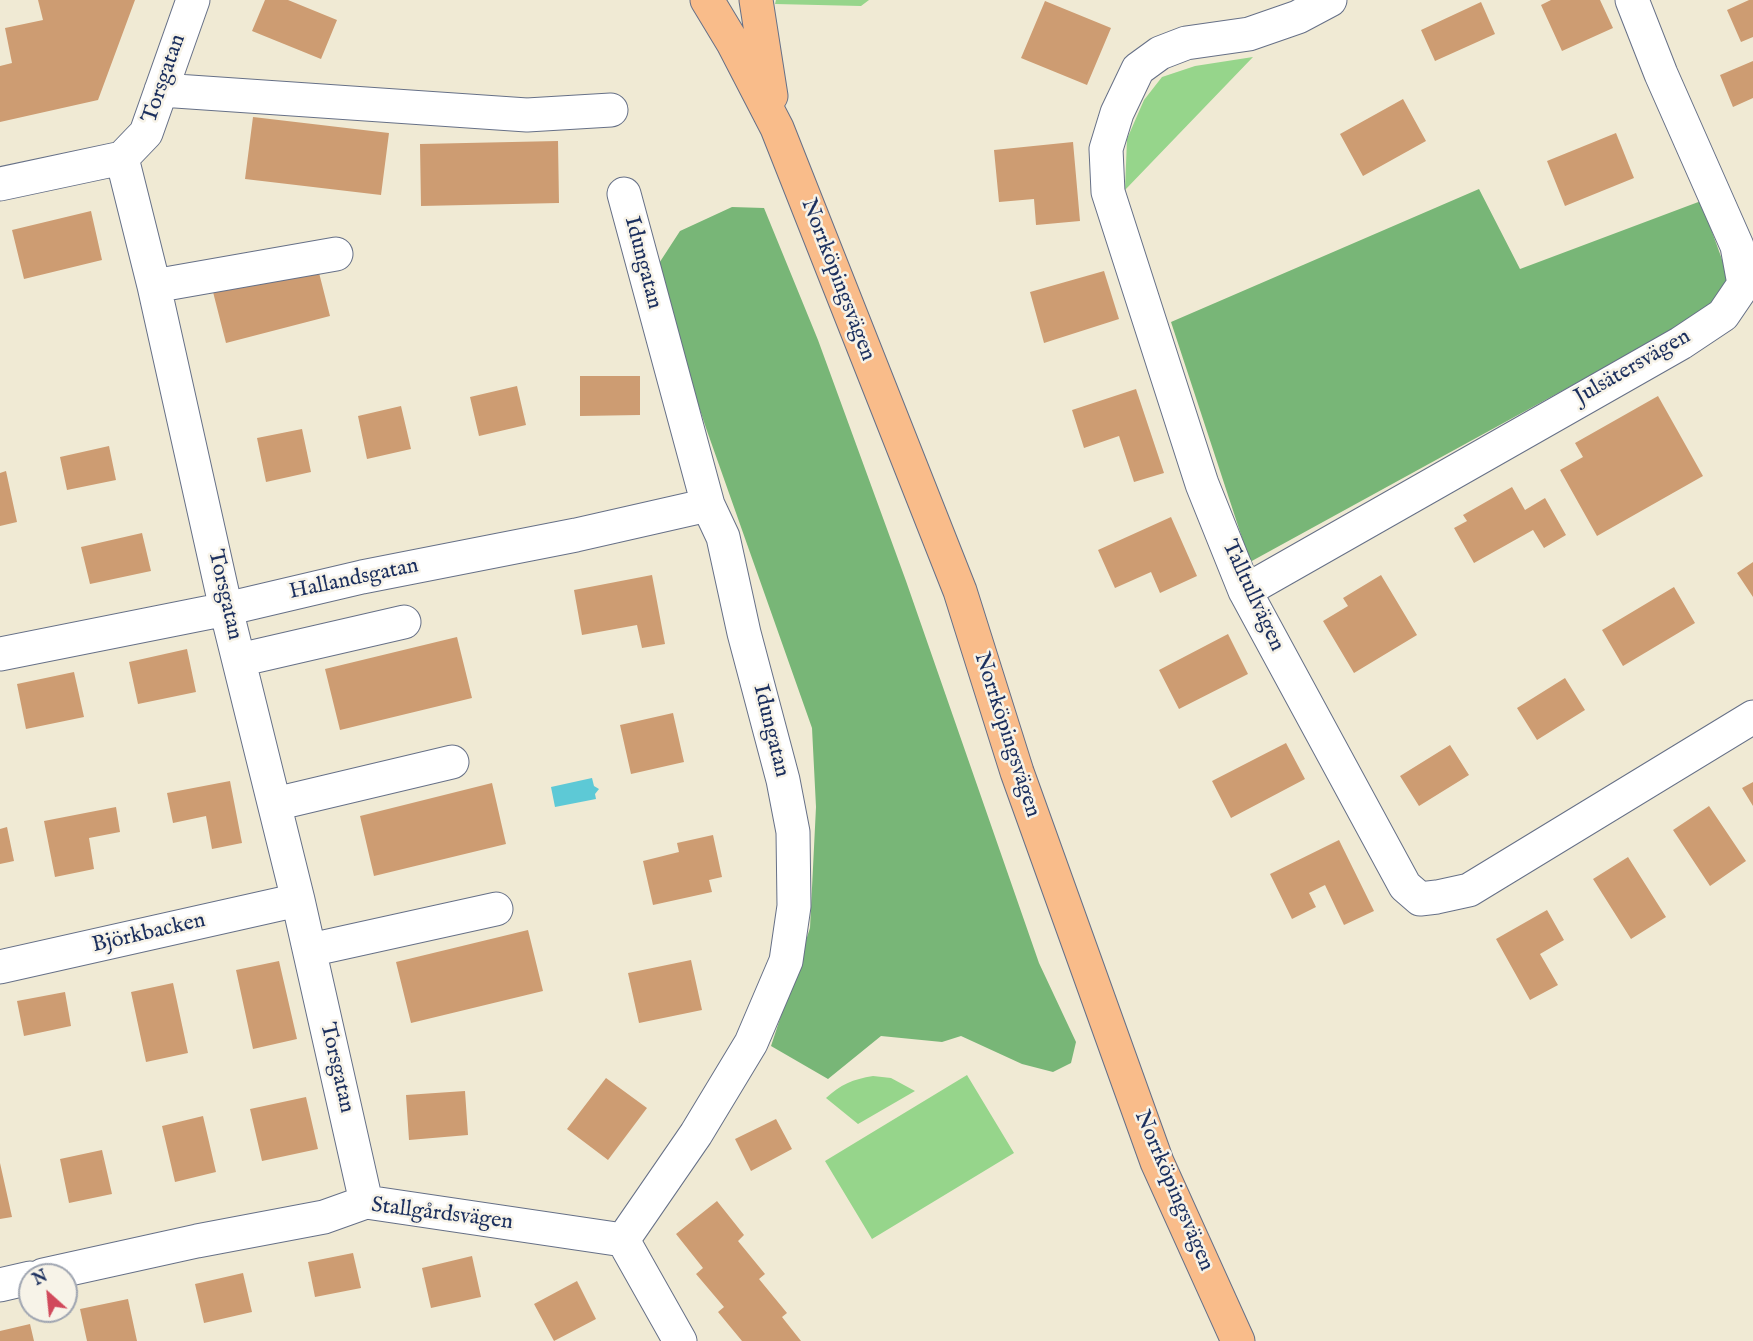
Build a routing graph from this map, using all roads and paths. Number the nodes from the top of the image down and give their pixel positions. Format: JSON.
{"nodes":[{"id":1,"x":193,"y":0,"type":"edge"},
{"id":2,"x":706,"y":0,"type":"edge"},
{"id":3,"x":756,"y":0,"type":"edge"},
{"id":4,"x":1330,"y":0,"type":"edge"},
{"id":5,"x":1632,"y":0,"type":"edge"},
{"id":6,"x":1293,"y":9,"type":"edge"},
{"id":7,"x":161,"y":90,"type":"junction"},
{"id":8,"x":611,"y":110,"type":"dead end"},
{"id":9,"x":777,"y":128,"type":"junction"},
{"id":10,"x":122,"y":158,"type":"junction"},
{"id":11,"x":0,"y":184,"type":"edge"},
{"id":12,"x":624,"y":194,"type":"dead end"},
{"id":13,"x":336,"y":254,"type":"dead end"},
{"id":14,"x":154,"y":286,"type":"junction"},
{"id":15,"x":708,"y":506,"type":"junction"},
{"id":16,"x":1245,"y":591,"type":"junction"},
{"id":17,"x":226,"y":609,"type":"junction"},
{"id":18,"x":404,"y":622,"type":"dead end"},
{"id":19,"x":0,"y":654,"type":"edge"},
{"id":20,"x":239,"y":660,"type":"junction"},
{"id":21,"x":1753,"y":717,"type":"edge"},
{"id":22,"x":452,"y":762,"type":"dead end"},
{"id":23,"x":274,"y":804,"type":"junction"},
{"id":24,"x":298,"y":900,"type":"junction"},
{"id":25,"x":496,"y":909,"type":"dead end"},
{"id":26,"x":310,"y":950,"type":"junction"},
{"id":27,"x":0,"y":967,"type":"edge"},
{"id":28,"x":366,"y":1202,"type":"junction"},
{"id":29,"x":623,"y":1240,"type":"junction"},
{"id":30,"x":78,"y":1267,"type":"edge"},
{"id":31,"x":18,"y":1281,"type":"edge"},
{"id":32,"x":0,"y":1285,"type":"edge"},
{"id":33,"x":680,"y":1341,"type":"edge"},
{"id":34,"x":1238,"y":1341,"type":"edge"}],
"edges":[{"from":1,"to":7,"type":"street","name":"Torsgatan"},
{"from":2,"to":9,"type":"main road","name":"Norrköpingsvägen"},
{"from":3,"to":9,"type":"main road","name":"Norrköpingsvägen"},
{"from":4,"to":6,"type":"street","name":"Talltullvägen"},
{"from":5,"to":16,"type":"street","name":"Julsätersvägen"},
{"from":6,"to":16,"type":"street","name":"Talltullvägen"},
{"from":7,"to":8,"type":"street"},
{"from":7,"to":10,"type":"street","name":"Torsgatan"},
{"from":9,"to":34,"type":"main road","name":"Norrköpingsvägen"},
{"from":10,"to":11,"type":"street"},
{"from":10,"to":14,"type":"street","name":"Torsgatan"},
{"from":12,"to":15,"type":"street","name":"Idungatan"},
{"from":13,"to":14,"type":"street"},
{"from":14,"to":17,"type":"street","name":"Torsgatan"},
{"from":15,"to":17,"type":"street","name":"Hallandsgatan"},
{"from":15,"to":29,"type":"street","name":"Idungatan"},
{"from":16,"to":21,"type":"street","name":"Talltullvägen"},
{"from":17,"to":19,"type":"street","name":"Hallandsgatan"},
{"from":17,"to":20,"type":"street","name":"Torsgatan"},
{"from":18,"to":20,"type":"street"},
{"from":20,"to":23,"type":"street","name":"Torsgatan"},
{"from":22,"to":23,"type":"street"},
{"from":23,"to":24,"type":"street","name":"Torsgatan"},
{"from":24,"to":26,"type":"street","name":"Torsgatan"},
{"from":24,"to":27,"type":"street","name":"Björkbacken"},
{"from":25,"to":26,"type":"street"},
{"from":26,"to":28,"type":"street","name":"Torsgatan"},
{"from":28,"to":29,"type":"street","name":"Stallgårdsvägen"},
{"from":28,"to":30,"type":"street","name":"Stallgårdsvägen"},
{"from":29,"to":33,"type":"street"},
{"from":31,"to":32,"type":"street"}]}
